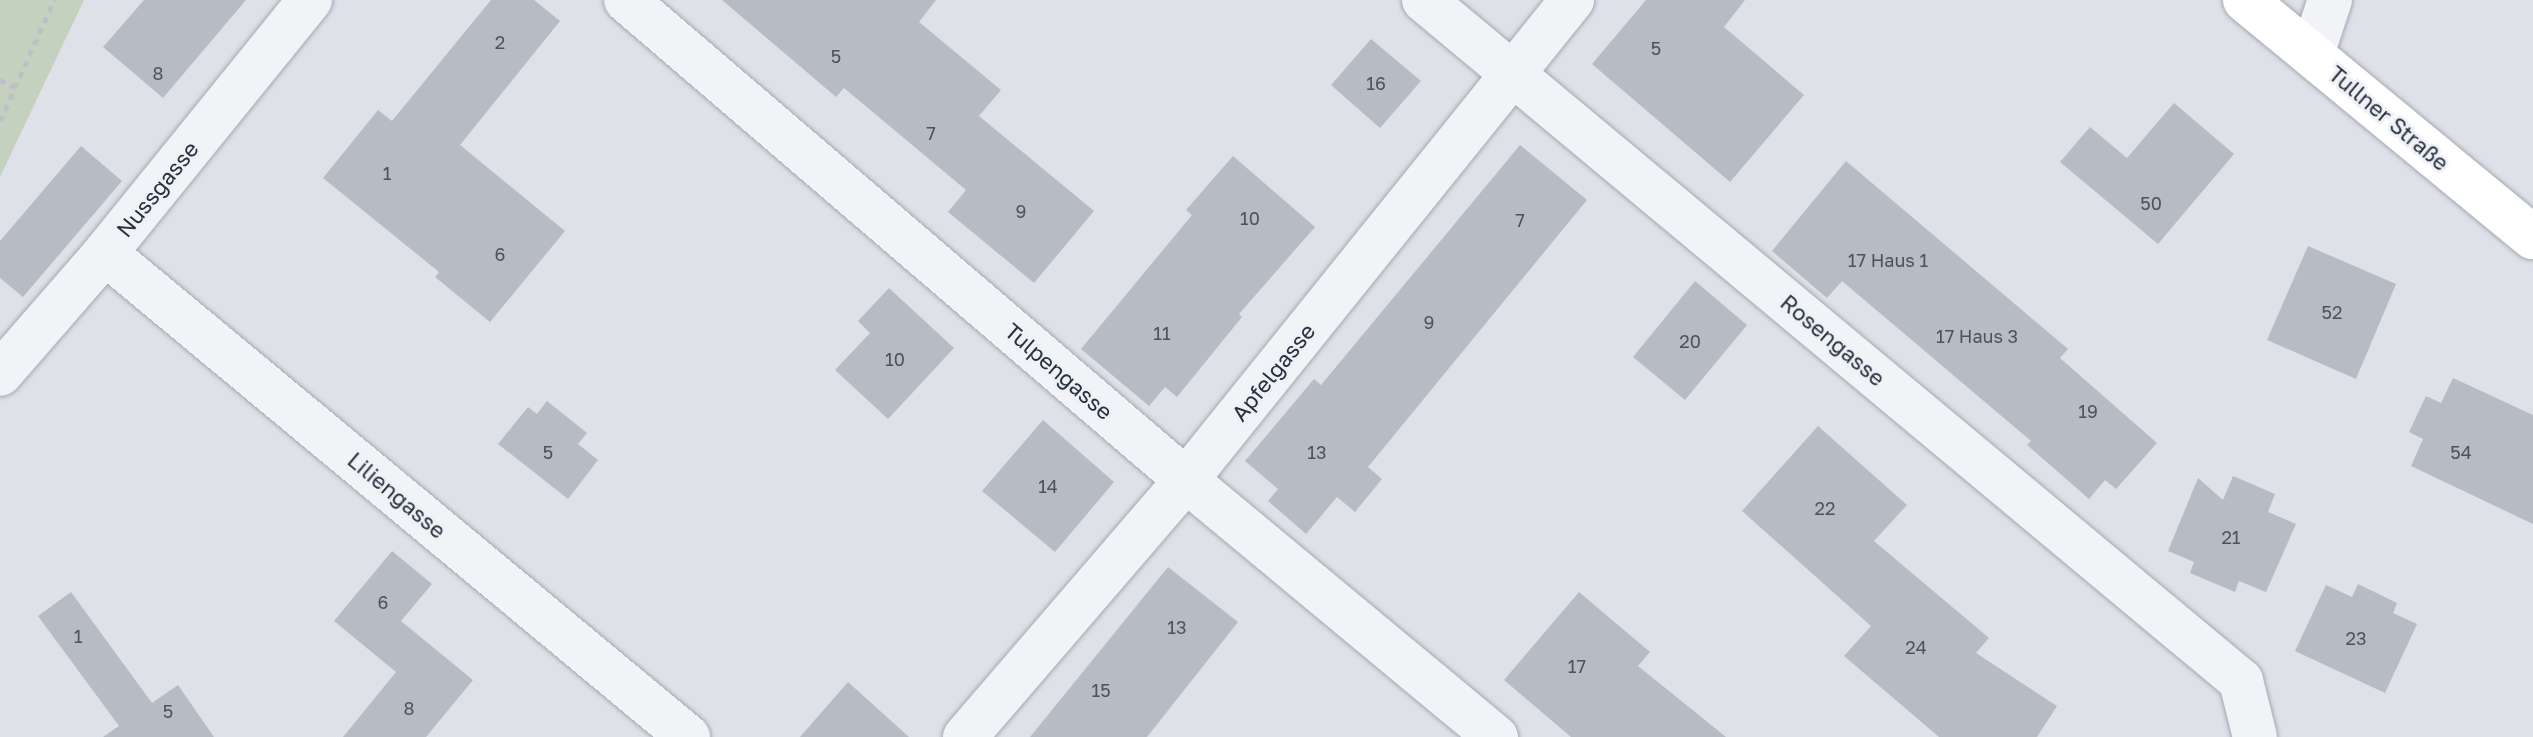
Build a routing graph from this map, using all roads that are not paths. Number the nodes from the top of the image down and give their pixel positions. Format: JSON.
{"nodes":[{"id":1,"x":310,"y":0,"type":"edge"},
{"id":2,"x":626,"y":0,"type":"edge"},
{"id":3,"x":1424,"y":0,"type":"edge"},
{"id":4,"x":1572,"y":0,"type":"edge"},
{"id":5,"x":2245,"y":0,"type":"edge"},
{"id":6,"x":2330,"y":0,"type":"edge"},
{"id":7,"x":2312,"y":54,"type":"junction"},
{"id":8,"x":1511,"y":73,"type":"junction"},
{"id":9,"x":2533,"y":237,"type":"edge"},
{"id":10,"x":105,"y":253,"type":"junction"},
{"id":11,"x":0,"y":374,"type":"edge"},
{"id":12,"x":1186,"y":480,"type":"junction"},
{"id":13,"x":688,"y":737,"type":"edge"},
{"id":14,"x":965,"y":737,"type":"edge"},
{"id":15,"x":1496,"y":737,"type":"edge"},
{"id":16,"x":2255,"y":737,"type":"edge"}],
"edges":[{"from":1,"to":10,"type":"street","name":"Nussgasse"},
{"from":2,"to":12,"type":"street","name":"Tulpengasse"},
{"from":3,"to":8,"type":"street","name":"Rosengasse"},
{"from":4,"to":8,"type":"street","name":"Apfelgasse"},
{"from":5,"to":7,"type":"main road","name":"Tullner Straße"},
{"from":6,"to":7,"type":"street"},
{"from":7,"to":9,"type":"main road","name":"Tullner Straße"},
{"from":8,"to":12,"type":"street","name":"Apfelgasse"},
{"from":8,"to":16,"type":"street","name":"Rosengasse"},
{"from":10,"to":11,"type":"street","name":"Nussgasse"},
{"from":10,"to":13,"type":"street","name":"Liliengasse"},
{"from":12,"to":14,"type":"street","name":"Apfelgasse"},
{"from":12,"to":15,"type":"street","name":"Tulpengasse"}]}
